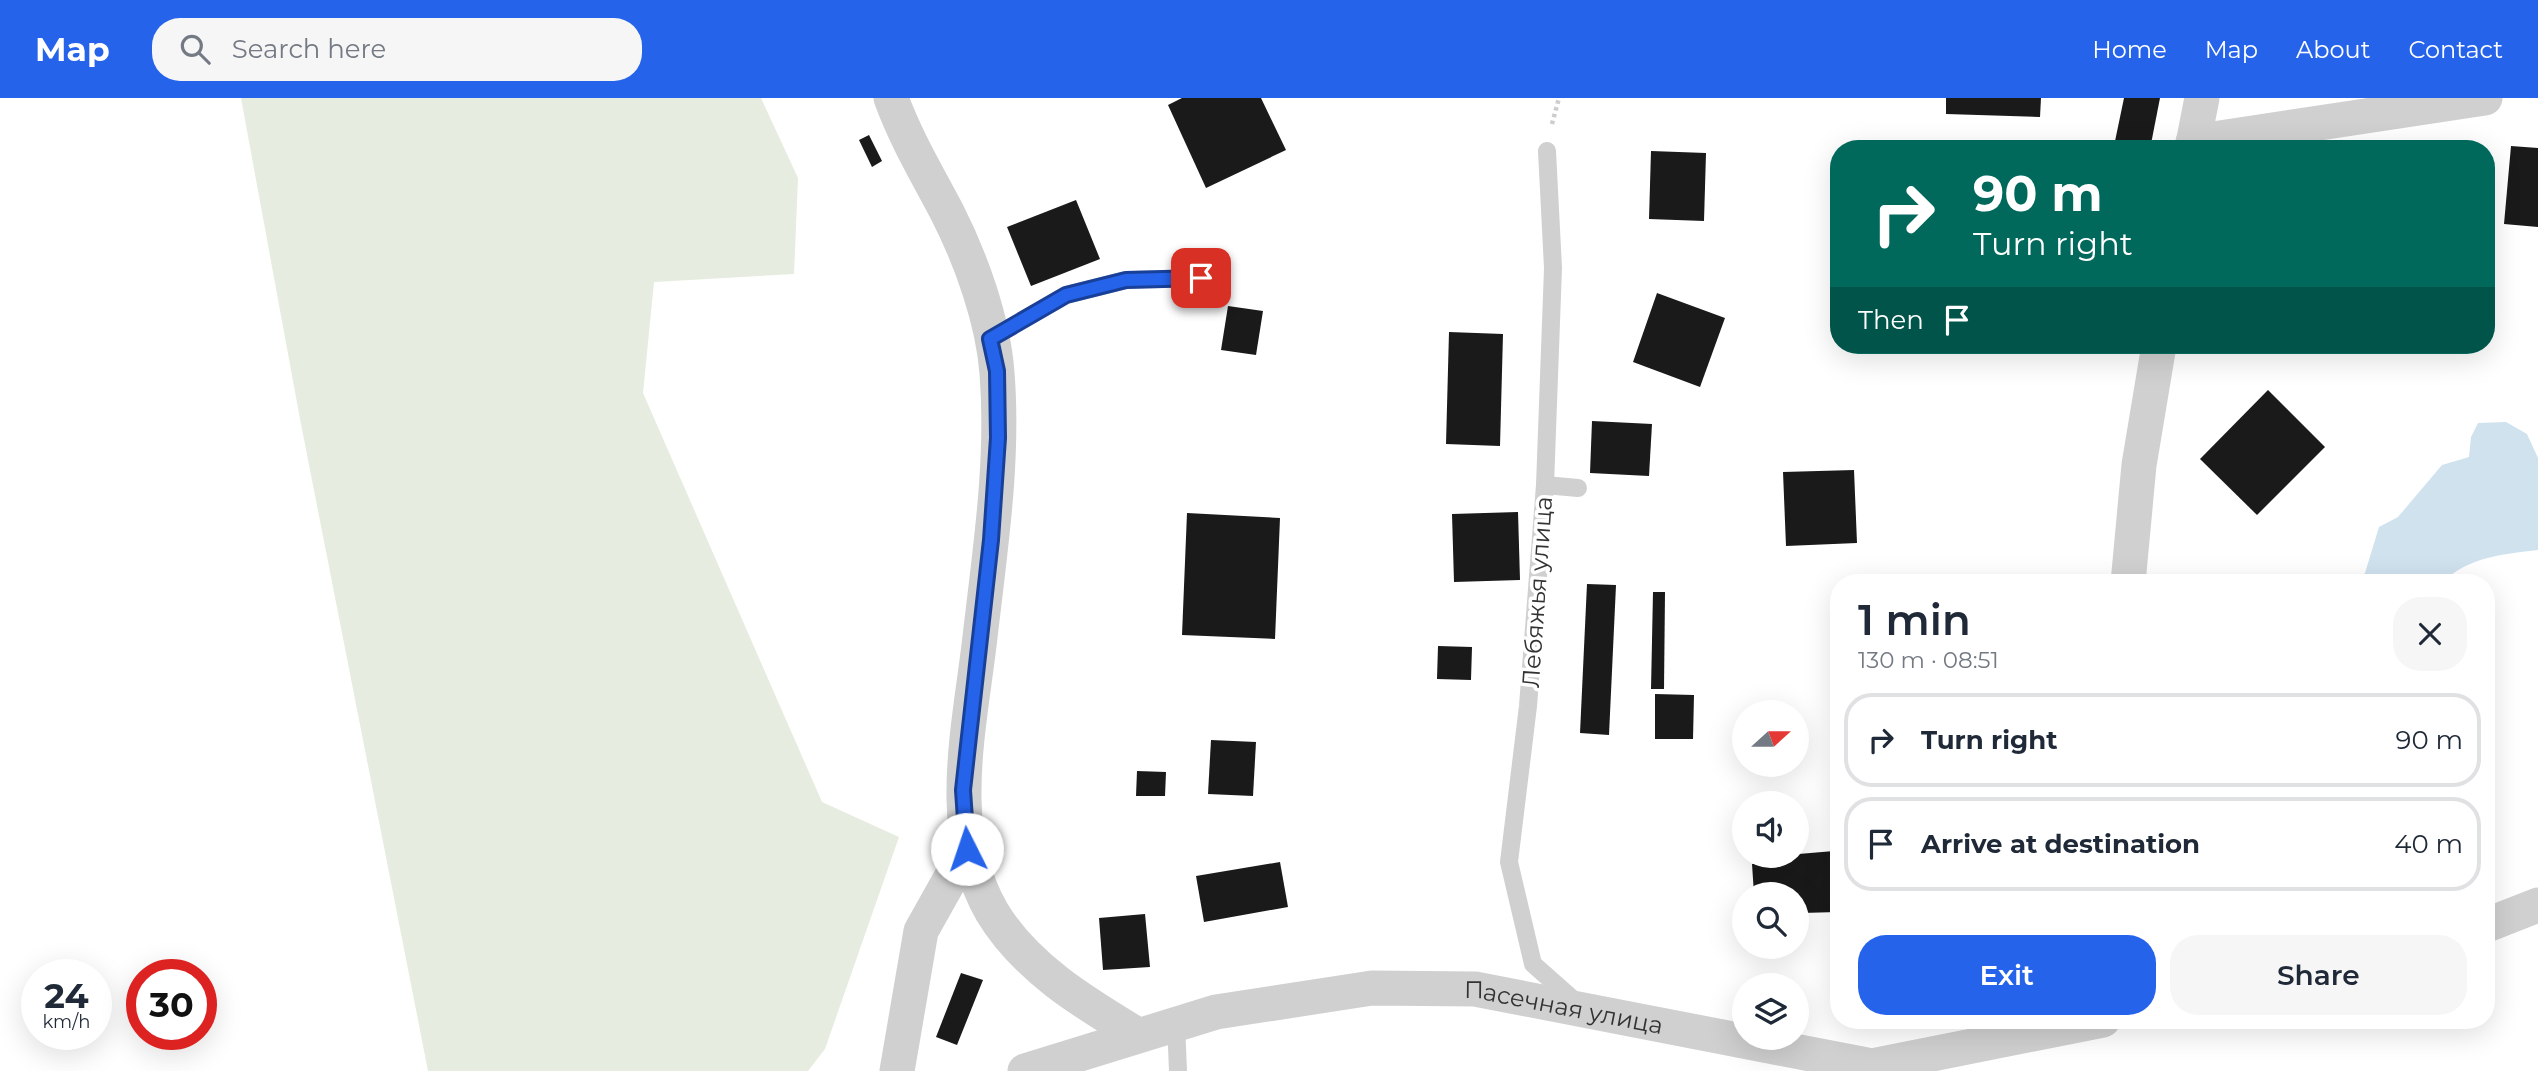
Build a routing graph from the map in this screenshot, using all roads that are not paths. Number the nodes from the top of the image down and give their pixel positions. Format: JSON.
{"nodes":[{"id":1,"x":891,"y":98,"type":"edge"},
{"id":2,"x":2202,"y":98,"type":"edge"},
{"id":3,"x":2485,"y":98,"type":"edge"},
{"id":4,"x":2193,"y":140,"type":"edge"},
{"id":5,"x":2229,"y":140,"type":"edge"},
{"id":6,"x":1547,"y":151,"type":"dead end"},
{"id":7,"x":1201,"y":278,"type":"dead end"},
{"id":8,"x":990,"y":339,"type":"junction"},
{"id":9,"x":2158,"y":354,"type":"edge"},
{"id":10,"x":1545,"y":485,"type":"junction"},
{"id":11,"x":1578,"y":488,"type":"dead end"},
{"id":12,"x":2129,"y":574,"type":"edge"},
{"id":13,"x":967,"y":849,"type":"junction"},
{"id":14,"x":2538,"y":905,"type":"edge"},
{"id":15,"x":2495,"y":922,"type":"edge"},
{"id":16,"x":1582,"y":1008,"type":"junction"},
{"id":17,"x":1176,"y":1023,"type":"junction"},
{"id":18,"x":2058,"y":1029,"type":"edge"},
{"id":19,"x":1136,"y":1034,"type":"junction"},
{"id":20,"x":897,"y":1071,"type":"edge"},
{"id":21,"x":1026,"y":1071,"type":"edge"},
{"id":22,"x":1178,"y":1071,"type":"edge"}],
"edges":[{"from":1,"to":8,"type":"street"},
{"from":2,"to":4,"type":"street"},
{"from":3,"to":5,"type":"street"},
{"from":6,"to":10,"type":"lane","name":"Лебяжья улица"},
{"from":7,"to":8,"type":"lane"},
{"from":8,"to":13,"type":"street"},
{"from":9,"to":12,"type":"street"},
{"from":10,"to":11,"type":"lane"},
{"from":10,"to":16,"type":"lane","name":"Лебяжья улица"},
{"from":13,"to":19,"type":"street"},
{"from":13,"to":20,"type":"street"},
{"from":14,"to":15,"type":"street"},
{"from":16,"to":17,"type":"street","name":"Пасечная улица"},
{"from":16,"to":18,"type":"street","name":"Пасечная улица"},
{"from":17,"to":19,"type":"street","name":"Пасечная улица"},
{"from":17,"to":22,"type":"lane"},
{"from":19,"to":21,"type":"street","name":"Пасечная улица"}]}
